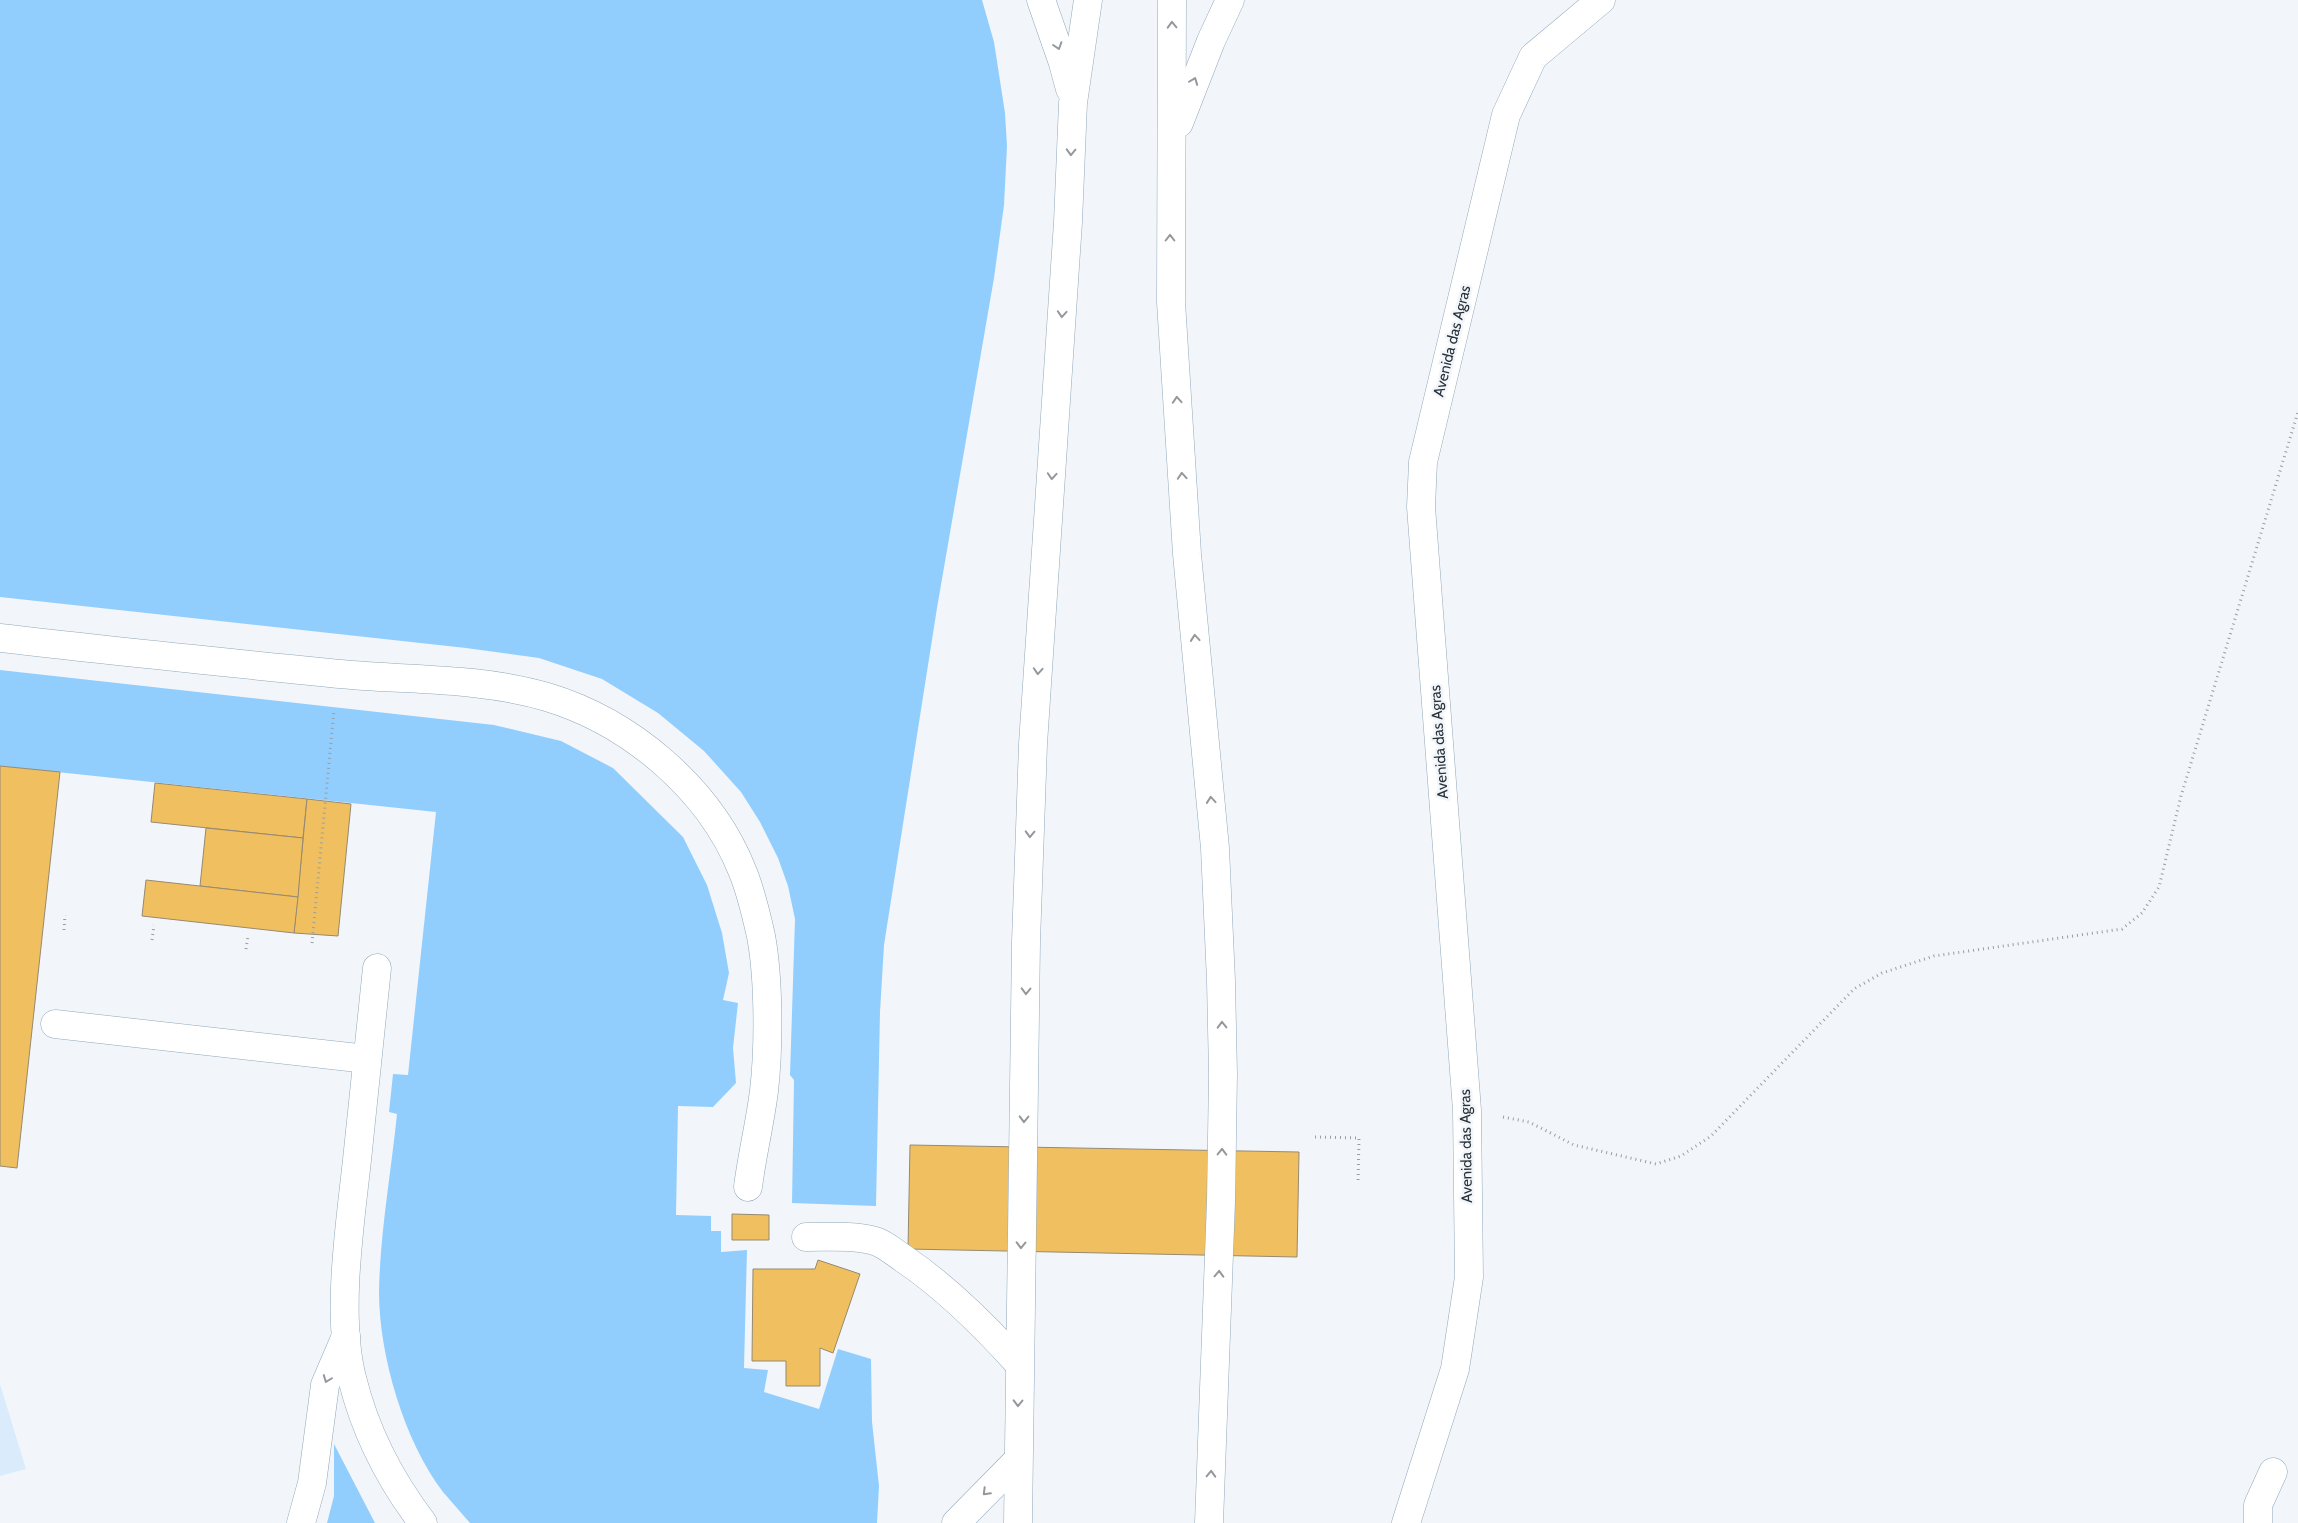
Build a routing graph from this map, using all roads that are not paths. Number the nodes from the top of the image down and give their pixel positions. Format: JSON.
{"nodes":[{"id":1,"x":1041,"y":0,"type":"edge"},
{"id":2,"x":1088,"y":0,"type":"edge"},
{"id":3,"x":1172,"y":0,"type":"edge"},
{"id":4,"x":1230,"y":0,"type":"edge"},
{"id":5,"x":1601,"y":0,"type":"edge"},
{"id":6,"x":1073,"y":103,"type":"junction"},
{"id":7,"x":1172,"y":144,"type":"junction"},
{"id":8,"x":0,"y":638,"type":"edge"},
{"id":9,"x":377,"y":968,"type":"dead end"},
{"id":10,"x":55,"y":1024,"type":"dead end"},
{"id":11,"x":368,"y":1059,"type":"junction"},
{"id":12,"x":748,"y":1187,"type":"dead end"},
{"id":13,"x":806,"y":1237,"type":"dead end"},
{"id":14,"x":347,"y":1335,"type":"junction"},
{"id":15,"x":1019,"y":1364,"type":"junction"},
{"id":16,"x":1017,"y":1461,"type":"junction"},
{"id":17,"x":2273,"y":1472,"type":"dead end"},
{"id":18,"x":301,"y":1523,"type":"edge"},
{"id":19,"x":423,"y":1523,"type":"edge"},
{"id":20,"x":956,"y":1523,"type":"edge"},
{"id":21,"x":1018,"y":1523,"type":"edge"},
{"id":22,"x":1209,"y":1523,"type":"edge"},
{"id":23,"x":1406,"y":1523,"type":"edge"},
{"id":24,"x":2258,"y":1523,"type":"edge"}],
"edges":[{"from":1,"to":6,"type":"main road","one_way":true},
{"from":2,"to":6,"type":"main road"},
{"from":7,"to":3,"type":"main road","one_way":true},
{"from":7,"to":4,"type":"main road","one_way":true},
{"from":5,"to":23,"type":"main road","name":"Avenida das Agras"},
{"from":6,"to":15,"type":"main road","one_way":true},
{"from":22,"to":7,"type":"main road","one_way":true},
{"from":8,"to":12,"type":"main road"},
{"from":9,"to":11,"type":"main road"},
{"from":10,"to":11,"type":"main road"},
{"from":11,"to":14,"type":"main road"},
{"from":13,"to":15,"type":"main road"},
{"from":14,"to":18,"type":"main road","one_way":true},
{"from":14,"to":19,"type":"main road"},
{"from":15,"to":16,"type":"main road","one_way":true},
{"from":16,"to":20,"type":"main road","one_way":true},
{"from":16,"to":21,"type":"main road"},
{"from":17,"to":24,"type":"main road"}]}
